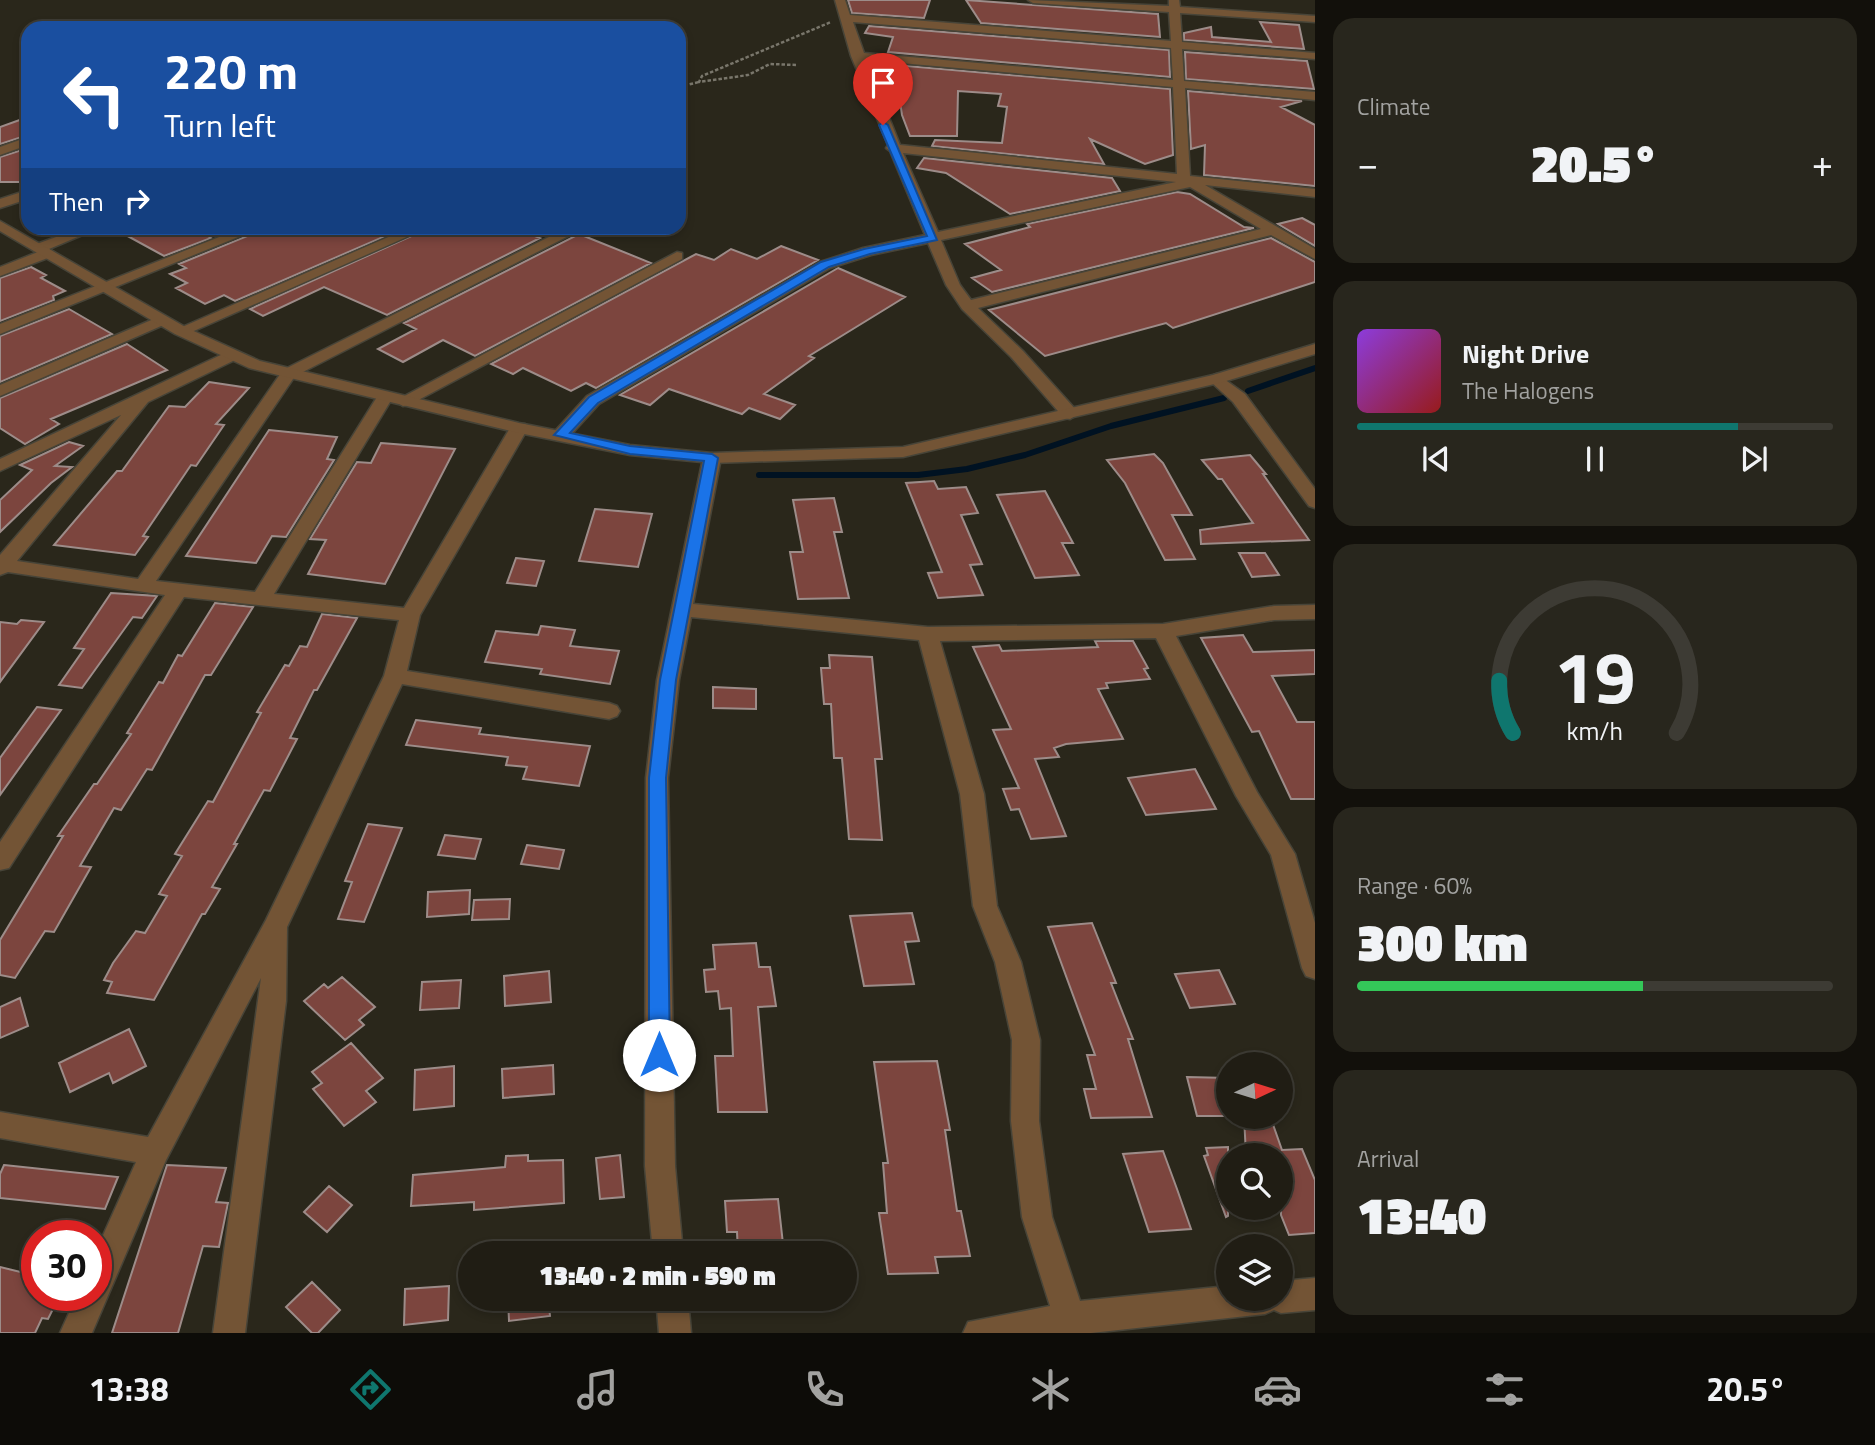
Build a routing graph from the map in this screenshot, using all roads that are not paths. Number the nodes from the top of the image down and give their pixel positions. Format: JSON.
{"nodes":[{"id":1,"x":840,"y":0,"type":"edge"},
{"id":2,"x":1033,"y":0,"type":"edge"},
{"id":3,"x":1175,"y":5,"type":"edge"},
{"id":4,"x":1303,"y":9,"type":"dead end"},
{"id":5,"x":846,"y":18,"type":"junction"},
{"id":6,"x":1313,"y":19,"type":"edge"},
{"id":7,"x":1176,"y":44,"type":"junction"},
{"id":8,"x":857,"y":55,"type":"junction"},
{"id":9,"x":1315,"y":56,"type":"edge"},
{"id":10,"x":1179,"y":84,"type":"junction"},
{"id":11,"x":1315,"y":96,"type":"edge"},
{"id":12,"x":21,"y":143,"type":"edge"},
{"id":13,"x":892,"y":148,"type":"junction"},
{"id":14,"x":0,"y":150,"type":"edge"},
{"id":15,"x":1188,"y":181,"type":"junction"},
{"id":16,"x":1315,"y":193,"type":"edge"},
{"id":17,"x":21,"y":196,"type":"edge"},
{"id":18,"x":0,"y":204,"type":"edge"},
{"id":19,"x":0,"y":225,"type":"edge"},
{"id":20,"x":1272,"y":231,"type":"junction"},
{"id":21,"x":77,"y":235,"type":"edge"},
{"id":22,"x":235,"y":235,"type":"edge"},
{"id":23,"x":404,"y":235,"type":"edge"},
{"id":24,"x":563,"y":235,"type":"edge"},
{"id":25,"x":933,"y":238,"type":"junction"},
{"id":26,"x":43,"y":251,"type":"junction"},
{"id":27,"x":1315,"y":255,"type":"edge"},
{"id":28,"x":677,"y":257,"type":"dead end"},
{"id":29,"x":0,"y":272,"type":"edge"},
{"id":30,"x":103,"y":287,"type":"junction"},
{"id":31,"x":967,"y":306,"type":"junction"},
{"id":32,"x":163,"y":320,"type":"junction"},
{"id":33,"x":0,"y":329,"type":"edge"},
{"id":34,"x":181,"y":331,"type":"junction"},
{"id":35,"x":1315,"y":349,"type":"edge"},
{"id":36,"x":231,"y":356,"type":"junction"},
{"id":37,"x":289,"y":373,"type":"junction"},
{"id":38,"x":1217,"y":379,"type":"junction"},
{"id":39,"x":0,"y":391,"type":"edge"},
{"id":40,"x":146,"y":397,"type":"junction"},
{"id":41,"x":394,"y":399,"type":"junction"},
{"id":42,"x":1070,"y":414,"type":"junction"},
{"id":43,"x":519,"y":428,"type":"junction"},
{"id":44,"x":561,"y":435,"type":"junction"},
{"id":45,"x":712,"y":458,"type":"junction"},
{"id":46,"x":0,"y":466,"type":"edge"},
{"id":47,"x":1315,"y":502,"type":"edge"},
{"id":48,"x":1,"y":565,"type":"edge"},
{"id":49,"x":143,"y":586,"type":"junction"},
{"id":50,"x":178,"y":590,"type":"junction"},
{"id":51,"x":261,"y":598,"type":"junction"},
{"id":52,"x":681,"y":609,"type":"junction"},
{"id":53,"x":1315,"y":612,"type":"edge"},
{"id":54,"x":410,"y":615,"type":"junction"},
{"id":55,"x":1163,"y":631,"type":"junction"},
{"id":56,"x":928,"y":634,"type":"junction"},
{"id":57,"x":395,"y":676,"type":"junction"},
{"id":58,"x":609,"y":711,"type":"dead end"},
{"id":59,"x":0,"y":861,"type":"edge"},
{"id":60,"x":276,"y":925,"type":"junction"},
{"id":61,"x":1315,"y":968,"type":"edge"},
{"id":62,"x":0,"y":1125,"type":"edge"},
{"id":63,"x":155,"y":1152,"type":"junction"},
{"id":64,"x":667,"y":1241,"type":"edge"},
{"id":65,"x":112,"y":1250,"type":"edge"},
{"id":66,"x":1315,"y":1294,"type":"edge"},
{"id":67,"x":1293,"y":1296,"type":"edge"},
{"id":68,"x":1216,"y":1305,"type":"edge"},
{"id":69,"x":86,"y":1311,"type":"edge"},
{"id":70,"x":673,"y":1311,"type":"edge"},
{"id":71,"x":1073,"y":1325,"type":"edge"},
{"id":72,"x":76,"y":1333,"type":"edge"},
{"id":73,"x":229,"y":1333,"type":"edge"},
{"id":74,"x":675,"y":1333,"type":"edge"},
{"id":75,"x":979,"y":1333,"type":"edge"}],
"edges":[{"from":1,"to":5,"type":"street"},
{"from":2,"to":3,"type":"street"},
{"from":3,"to":6,"type":"street"},
{"from":3,"to":7,"type":"street"},
{"from":4,"to":6,"type":"street"},
{"from":5,"to":7,"type":"street"},
{"from":5,"to":8,"type":"street"},
{"from":7,"to":9,"type":"street"},
{"from":7,"to":10,"type":"street"},
{"from":8,"to":10,"type":"street"},
{"from":8,"to":13,"type":"street"},
{"from":10,"to":11,"type":"street"},
{"from":10,"to":15,"type":"street"},
{"from":12,"to":14,"type":"street"},
{"from":13,"to":15,"type":"street"},
{"from":13,"to":25,"type":"street"},
{"from":15,"to":16,"type":"street"},
{"from":15,"to":20,"type":"street"},
{"from":15,"to":25,"type":"street"},
{"from":17,"to":18,"type":"street"},
{"from":19,"to":26,"type":"street"},
{"from":20,"to":27,"type":"street"},
{"from":20,"to":31,"type":"street"},
{"from":21,"to":26,"type":"street"},
{"from":22,"to":30,"type":"street"},
{"from":23,"to":34,"type":"street"},
{"from":24,"to":37,"type":"street"},
{"from":25,"to":31,"type":"street"},
{"from":25,"to":44,"type":"street"},
{"from":26,"to":29,"type":"street"},
{"from":26,"to":30,"type":"street"},
{"from":28,"to":41,"type":"street"},
{"from":30,"to":32,"type":"street"},
{"from":30,"to":33,"type":"street"},
{"from":31,"to":42,"type":"street"},
{"from":32,"to":34,"type":"street"},
{"from":32,"to":39,"type":"street"},
{"from":34,"to":36,"type":"street"},
{"from":35,"to":38,"type":"street"},
{"from":36,"to":37,"type":"street"},
{"from":36,"to":40,"type":"street"},
{"from":37,"to":41,"type":"street"},
{"from":37,"to":49,"type":"street"},
{"from":38,"to":42,"type":"street"},
{"from":38,"to":47,"type":"street"},
{"from":40,"to":46,"type":"street"},
{"from":40,"to":48,"type":"street"},
{"from":41,"to":43,"type":"street"},
{"from":41,"to":51,"type":"street"},
{"from":42,"to":45,"type":"street"},
{"from":43,"to":44,"type":"street"},
{"from":43,"to":54,"type":"street"},
{"from":44,"to":45,"type":"street"},
{"from":45,"to":52,"type":"street"},
{"from":48,"to":49,"type":"street"},
{"from":49,"to":50,"type":"street"},
{"from":50,"to":51,"type":"street"},
{"from":50,"to":59,"type":"street"},
{"from":51,"to":54,"type":"street"},
{"from":52,"to":56,"type":"street"},
{"from":52,"to":64,"type":"street"},
{"from":53,"to":55,"type":"street"},
{"from":54,"to":57,"type":"street"},
{"from":55,"to":56,"type":"street"},
{"from":55,"to":61,"type":"street"},
{"from":56,"to":71,"type":"street"},
{"from":57,"to":58,"type":"street"},
{"from":57,"to":60,"type":"street"},
{"from":60,"to":63,"type":"street"},
{"from":60,"to":73,"type":"street"},
{"from":62,"to":63,"type":"street"},
{"from":63,"to":65,"type":"street"},
{"from":66,"to":67,"type":"street"},
{"from":68,"to":71,"type":"street"},
{"from":69,"to":72,"type":"street"},
{"from":70,"to":74,"type":"street"},
{"from":71,"to":75,"type":"street"}]}
